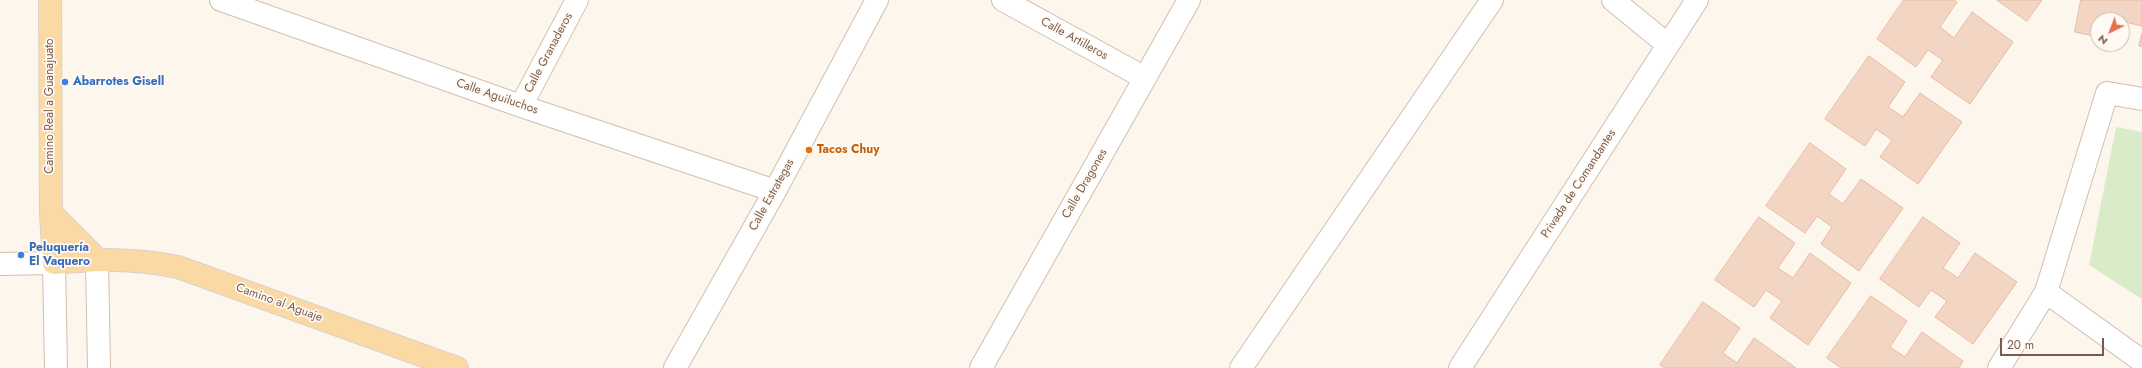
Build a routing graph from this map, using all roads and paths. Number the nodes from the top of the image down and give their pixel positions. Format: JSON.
{"nodes":[{"id":1,"x":50,"y":0,"type":"edge"},
{"id":2,"x":221,"y":0,"type":"edge"},
{"id":3,"x":577,"y":0,"type":"edge"},
{"id":4,"x":877,"y":0,"type":"edge"},
{"id":5,"x":1003,"y":0,"type":"edge"},
{"id":6,"x":1189,"y":0,"type":"edge"},
{"id":7,"x":1492,"y":0,"type":"edge"},
{"id":8,"x":1613,"y":0,"type":"edge"},
{"id":9,"x":1697,"y":0,"type":"edge"},
{"id":10,"x":1668,"y":45,"type":"junction"},
{"id":11,"x":1145,"y":78,"type":"junction"},
{"id":12,"x":2142,"y":99,"type":"edge"},
{"id":13,"x":521,"y":106,"type":"junction"},
{"id":14,"x":774,"y":191,"type":"junction"},
{"id":15,"x":51,"y":213,"type":"junction"},
{"id":16,"x":97,"y":259,"type":"junction"},
{"id":17,"x":54,"y":263,"type":"junction"},
{"id":18,"x":0,"y":264,"type":"edge"},
{"id":19,"x":2046,"y":292,"type":"junction"},
{"id":20,"x":2142,"y":361,"type":"edge"},
{"id":21,"x":56,"y":368,"type":"edge"},
{"id":22,"x":99,"y":368,"type":"edge"},
{"id":23,"x":457,"y":368,"type":"edge"},
{"id":24,"x":675,"y":368,"type":"edge"},
{"id":25,"x":981,"y":368,"type":"edge"},
{"id":26,"x":1241,"y":368,"type":"edge"},
{"id":27,"x":1460,"y":368,"type":"edge"},
{"id":28,"x":1999,"y":368,"type":"edge"}],
"edges":[{"from":1,"to":15,"type":"main road","name":"Camino Real a Guanajuato"},
{"from":2,"to":13,"type":"street","name":"Calle Aguiluchos"},
{"from":3,"to":13,"type":"street","name":"Calle Granaderos"},
{"from":4,"to":14,"type":"street","name":"Calle Estrategas"},
{"from":5,"to":11,"type":"street","name":"Calle Artilleros"},
{"from":6,"to":11,"type":"street","name":"Calle Dragones"},
{"from":7,"to":26,"type":"street"},
{"from":8,"to":10,"type":"street"},
{"from":9,"to":10,"type":"street","name":"Privada de Comandantes"},
{"from":10,"to":27,"type":"street","name":"Privada de Comandantes"},
{"from":11,"to":25,"type":"street","name":"Calle Dragones"},
{"from":12,"to":19,"type":"street"},
{"from":13,"to":14,"type":"street","name":"Calle Aguiluchos"},
{"from":14,"to":24,"type":"street","name":"Calle Estrategas"},
{"from":15,"to":16,"type":"main road"},
{"from":15,"to":17,"type":"main road"},
{"from":16,"to":17,"type":"main road","name":"Camino al Aguaje"},
{"from":16,"to":22,"type":"street"},
{"from":16,"to":23,"type":"main road","name":"Camino al Aguaje"},
{"from":17,"to":18,"type":"street"},
{"from":17,"to":21,"type":"street"},
{"from":19,"to":20,"type":"street"},
{"from":19,"to":28,"type":"street"}]}
